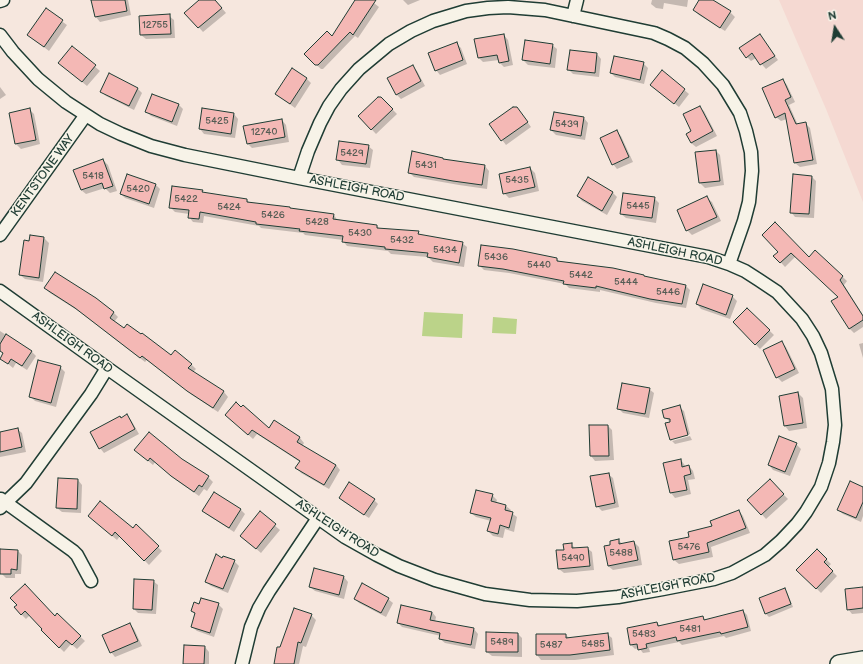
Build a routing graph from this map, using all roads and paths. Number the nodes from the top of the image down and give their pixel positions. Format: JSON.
{"nodes":[{"id":1,"x":3,"y":0,"type":"edge"},
{"id":2,"x":576,"y":0,"type":"edge"},
{"id":3,"x":0,"y":2,"type":"edge"},
{"id":4,"x":573,"y":16,"type":"junction"},
{"id":5,"x":0,"y":36,"type":"edge"},
{"id":6,"x":85,"y":116,"type":"junction"},
{"id":7,"x":300,"y":178,"type":"junction"},
{"id":8,"x":0,"y":235,"type":"edge"},
{"id":9,"x":729,"y":264,"type":"junction"},
{"id":10,"x":0,"y":291,"type":"edge"},
{"id":11,"x":107,"y":368,"type":"junction"},
{"id":12,"x":2,"y":503,"type":"edge"},
{"id":13,"x":318,"y":518,"type":"junction"},
{"id":14,"x":91,"y":581,"type":"dead end"},
{"id":15,"x":863,"y":660,"type":"edge"},
{"id":16,"x":242,"y":664,"type":"edge"},
{"id":17,"x":839,"y":664,"type":"edge"}],
"edges":[{"from":1,"to":3,"type":"street"},
{"from":2,"to":4,"type":"street"},
{"from":4,"to":7,"type":"street"},
{"from":4,"to":9,"type":"street"},
{"from":5,"to":6,"type":"street","name":"ASHLEIGH ROAD"},
{"from":6,"to":7,"type":"street","name":"ASHLEIGH ROAD"},
{"from":6,"to":8,"type":"street","name":"KENTSTONE WAY"},
{"from":7,"to":9,"type":"street","name":"ASHLEIGH ROAD"},
{"from":9,"to":13,"type":"street","name":"ASHLEIGH ROAD"},
{"from":10,"to":11,"type":"street","name":"ASHLEIGH ROAD"},
{"from":11,"to":12,"type":"street"},
{"from":11,"to":13,"type":"street","name":"ASHLEIGH ROAD"},
{"from":12,"to":14,"type":"street"},
{"from":13,"to":16,"type":"street"},
{"from":15,"to":17,"type":"main road"}]}
